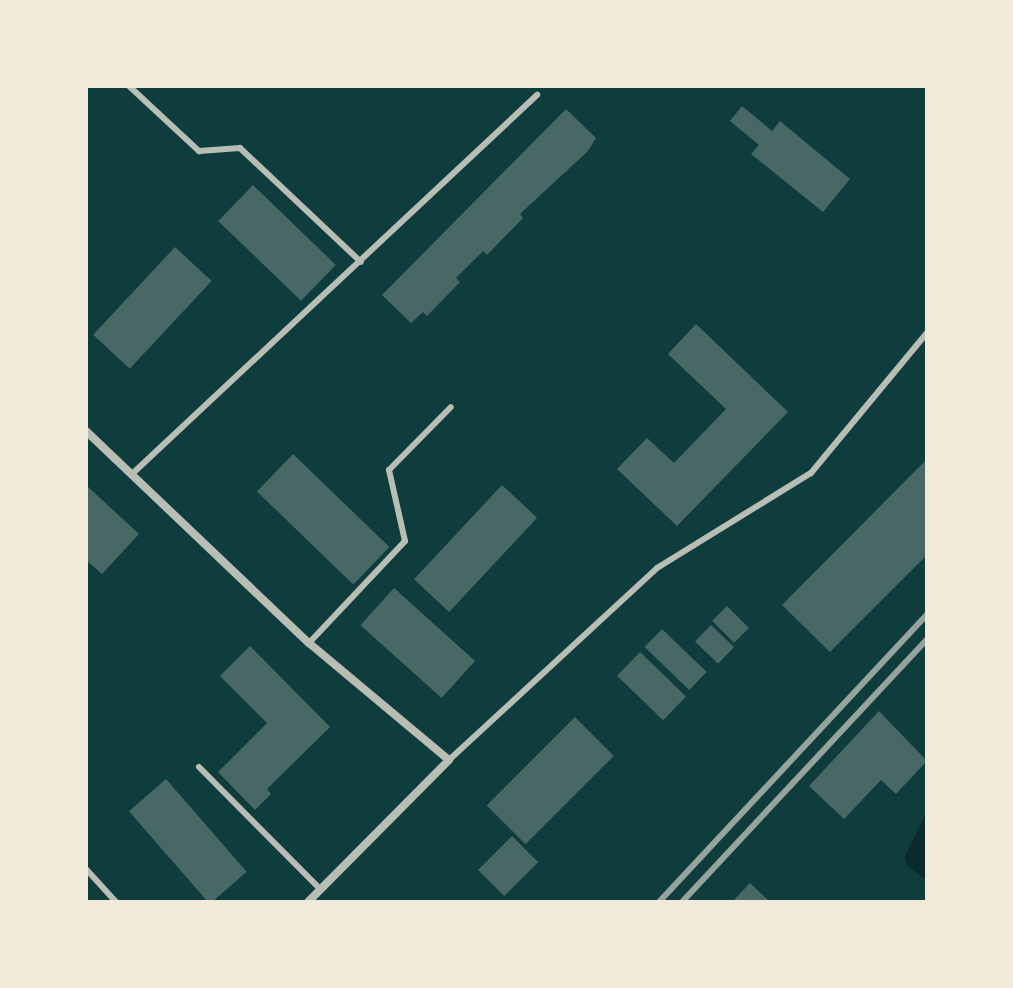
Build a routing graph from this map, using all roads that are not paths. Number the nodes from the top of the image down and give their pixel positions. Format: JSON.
{"nodes":[{"id":1,"x":129,"y":86,"type":"edge"},
{"id":2,"x":537,"y":95,"type":"dead end"},
{"id":3,"x":361,"y":262,"type":"junction"},
{"id":4,"x":927,"y":333,"type":"edge"},
{"id":5,"x":451,"y":407,"type":"dead end"},
{"id":6,"x":86,"y":431,"type":"edge"},
{"id":7,"x":132,"y":474,"type":"junction"},
{"id":8,"x":309,"y":643,"type":"junction"},
{"id":9,"x":449,"y":760,"type":"junction"},
{"id":10,"x":199,"y":767,"type":"dead end"},
{"id":11,"x":86,"y":869,"type":"edge"},
{"id":12,"x":319,"y":888,"type":"junction"},
{"id":13,"x":116,"y":902,"type":"edge"},
{"id":14,"x":308,"y":902,"type":"edge"}],
"edges":[{"from":1,"to":3,"type":"lane"},
{"from":2,"to":3,"type":"lane"},
{"from":3,"to":7,"type":"lane"},
{"from":4,"to":9,"type":"lane"},
{"from":5,"to":8,"type":"lane"},
{"from":6,"to":7,"type":"street"},
{"from":7,"to":8,"type":"street"},
{"from":8,"to":9,"type":"street"},
{"from":9,"to":12,"type":"street"},
{"from":10,"to":12,"type":"lane"},
{"from":11,"to":13,"type":"lane"},
{"from":12,"to":14,"type":"street"}]}
